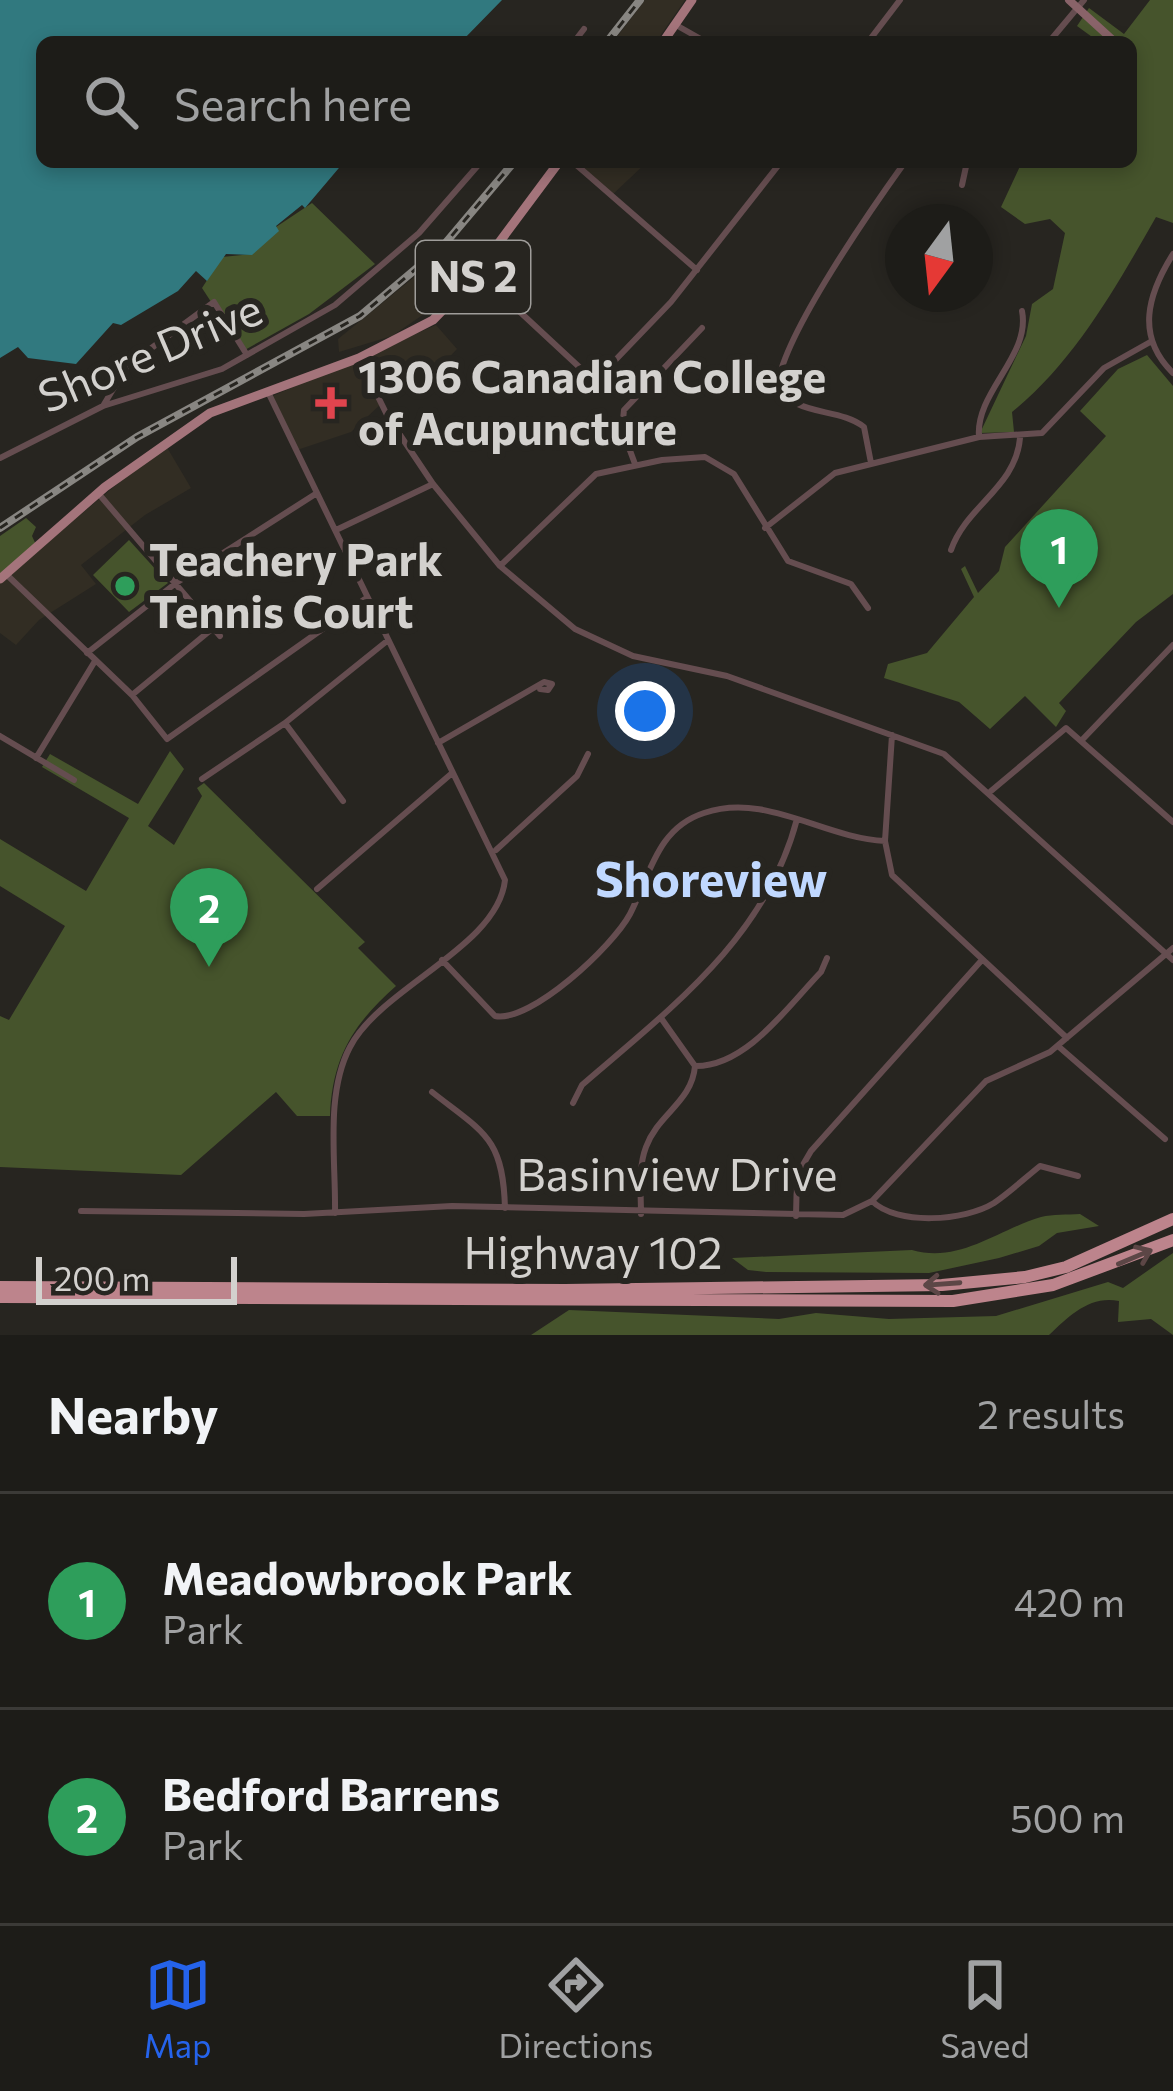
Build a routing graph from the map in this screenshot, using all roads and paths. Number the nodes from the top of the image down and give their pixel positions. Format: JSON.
{"nodes":[{"id":1,"x":692,"y":0,"type":"edge"},
{"id":2,"x":900,"y":0,"type":"edge"},
{"id":3,"x":1069,"y":0,"type":"edge"},
{"id":4,"x":1084,"y":0,"type":"edge"},
{"id":5,"x":1076,"y":10,"type":"junction"},
{"id":6,"x":676,"y":25,"type":"junction"},
{"id":7,"x":584,"y":29,"type":"dead end"},
{"id":8,"x":579,"y":36,"type":"edge"},
{"id":9,"x":667,"y":36,"type":"edge"},
{"id":10,"x":695,"y":36,"type":"edge"},
{"id":11,"x":873,"y":36,"type":"edge"},
{"id":12,"x":1054,"y":36,"type":"edge"},
{"id":13,"x":1108,"y":36,"type":"edge"},
{"id":14,"x":476,"y":168,"type":"edge"},
{"id":15,"x":555,"y":168,"type":"edge"},
{"id":16,"x":580,"y":168,"type":"edge"},
{"id":17,"x":776,"y":168,"type":"edge"},
{"id":18,"x":900,"y":168,"type":"edge"},
{"id":19,"x":966,"y":168,"type":"edge"},
{"id":20,"x":962,"y":185,"type":"dead end"},
{"id":21,"x":1173,"y":254,"type":"edge"},
{"id":22,"x":698,"y":270,"type":"junction"},
{"id":23,"x":477,"y":272,"type":"junction"},
{"id":24,"x":1022,"y":311,"type":"dead end"},
{"id":25,"x":702,"y":328,"type":"dead end"},
{"id":26,"x":1152,"y":341,"type":"junction"},
{"id":27,"x":248,"y":355,"type":"junction"},
{"id":28,"x":358,"y":358,"type":"junction"},
{"id":29,"x":1173,"y":373,"type":"edge"},
{"id":30,"x":267,"y":389,"type":"junction"},
{"id":31,"x":103,"y":406,"type":"junction"},
{"id":32,"x":979,"y":437,"type":"junction"},
{"id":33,"x":1020,"y":438,"type":"junction"},
{"id":34,"x":0,"y":458,"type":"edge"},
{"id":35,"x":872,"y":463,"type":"junction"},
{"id":36,"x":635,"y":464,"type":"junction"},
{"id":37,"x":434,"y":484,"type":"junction"},
{"id":38,"x":98,"y":493,"type":"junction"},
{"id":39,"x":317,"y":493,"type":"junction"},
{"id":40,"x":766,"y":528,"type":"junction"},
{"id":41,"x":336,"y":530,"type":"junction"},
{"id":42,"x":951,"y":550,"type":"dead end"},
{"id":43,"x":500,"y":566,"type":"junction"},
{"id":44,"x":4,"y":577,"type":"edge"},
{"id":45,"x":176,"y":583,"type":"junction"},
{"id":46,"x":365,"y":599,"type":"junction"},
{"id":47,"x":868,"y":608,"type":"dead end"},
{"id":48,"x":213,"y":628,"type":"junction"},
{"id":49,"x":220,"y":636,"type":"dead end"},
{"id":50,"x":387,"y":641,"type":"junction"},
{"id":51,"x":1173,"y":645,"type":"edge"},
{"id":52,"x":87,"y":653,"type":"junction"},
{"id":53,"x":95,"y":662,"type":"junction"},
{"id":54,"x":540,"y":689,"type":"dead end"},
{"id":55,"x":132,"y":695,"type":"junction"},
{"id":56,"x":285,"y":723,"type":"junction"},
{"id":57,"x":0,"y":736,"type":"edge"},
{"id":58,"x":892,"y":736,"type":"junction"},
{"id":59,"x":1082,"y":740,"type":"junction"},
{"id":60,"x":438,"y":743,"type":"junction"},
{"id":61,"x":588,"y":754,"type":"dead end"},
{"id":62,"x":35,"y":758,"type":"junction"},
{"id":63,"x":452,"y":774,"type":"junction"},
{"id":64,"x":202,"y":779,"type":"dead end"},
{"id":65,"x":74,"y":780,"type":"dead end"},
{"id":66,"x":991,"y":791,"type":"junction"},
{"id":67,"x":344,"y":801,"type":"dead end"},
{"id":68,"x":1171,"y":817,"type":"edge"},
{"id":69,"x":797,"y":819,"type":"junction"},
{"id":70,"x":885,"y":841,"type":"junction"},
{"id":71,"x":496,"y":850,"type":"junction"},
{"id":72,"x":317,"y":889,"type":"dead end"},
{"id":73,"x":1170,"y":954,"type":"edge"},
{"id":74,"x":827,"y":958,"type":"dead end"},
{"id":75,"x":442,"y":960,"type":"junction"},
{"id":76,"x":981,"y":962,"type":"junction"},
{"id":77,"x":660,"y":1017,"type":"junction"},
{"id":78,"x":1068,"y":1039,"type":"junction"},
{"id":79,"x":1058,"y":1046,"type":"junction"},
{"id":80,"x":695,"y":1066,"type":"junction"},
{"id":81,"x":432,"y":1092,"type":"dead end"},
{"id":82,"x":573,"y":1103,"type":"dead end"},
{"id":83,"x":1165,"y":1138,"type":"dead end"},
{"id":84,"x":1078,"y":1176,"type":"dead end"},
{"id":85,"x":872,"y":1201,"type":"junction"},
{"id":86,"x":506,"y":1208,"type":"junction"},
{"id":87,"x":81,"y":1210,"type":"dead end"},
{"id":88,"x":335,"y":1213,"type":"junction"},
{"id":89,"x":641,"y":1214,"type":"junction"},
{"id":90,"x":796,"y":1216,"type":"junction"},
{"id":91,"x":1173,"y":1219,"type":"edge"},
{"id":92,"x":1173,"y":1240,"type":"edge"},
{"id":93,"x":0,"y":1287,"type":"edge"},
{"id":94,"x":0,"y":1297,"type":"edge"}],
"edges":[{"from":1,"to":6,"type":"main road"},
{"from":2,"to":11,"type":"street"},
{"from":3,"to":5,"type":"street"},
{"from":4,"to":5,"type":"street"},
{"from":5,"to":12,"type":"street"},
{"from":5,"to":13,"type":"street"},
{"from":6,"to":9,"type":"main road"},
{"from":6,"to":10,"type":"street"},
{"from":7,"to":8,"type":"street"},
{"from":14,"to":27,"type":"street","name":"Shore Drive"},
{"from":15,"to":23,"type":"main road","number":"NS 2"},
{"from":16,"to":22,"type":"street"},
{"from":17,"to":22,"type":"street"},
{"from":18,"to":35,"type":"street"},
{"from":19,"to":20,"type":"street"},
{"from":21,"to":26,"type":"street"},
{"from":22,"to":23,"type":"street"},
{"from":23,"to":28,"type":"main road","number":"NS 2"},
{"from":24,"to":32,"type":"street"},
{"from":25,"to":36,"type":"street"},
{"from":26,"to":29,"type":"street"},
{"from":26,"to":33,"type":"street"},
{"from":27,"to":31,"type":"street","name":"Shore Drive"},
{"from":27,"to":31,"type":"street"},
{"from":28,"to":30,"type":"main road","number":"NS 2"},
{"from":28,"to":37,"type":"street"},
{"from":30,"to":38,"type":"main road","number":"NS 2"},
{"from":30,"to":39,"type":"street"},
{"from":31,"to":34,"type":"street","name":"Shore Drive"},
{"from":32,"to":33,"type":"street"},
{"from":32,"to":35,"type":"street"},
{"from":33,"to":42,"type":"street"},
{"from":35,"to":40,"type":"street"},
{"from":36,"to":40,"type":"street"},
{"from":36,"to":43,"type":"street"},
{"from":37,"to":41,"type":"street"},
{"from":37,"to":43,"type":"street"},
{"from":38,"to":44,"type":"main road","number":"NS 2"},
{"from":38,"to":45,"type":"street"},
{"from":39,"to":41,"type":"street"},
{"from":39,"to":45,"type":"street"},
{"from":40,"to":47,"type":"street"},
{"from":41,"to":46,"type":"street"},
{"from":43,"to":58,"type":"street"},
{"from":44,"to":52,"type":"street"},
{"from":45,"to":48,"type":"street"},
{"from":45,"to":52,"type":"street"},
{"from":46,"to":50,"type":"street"},
{"from":46,"to":55,"type":"street"},
{"from":48,"to":49,"type":"street"},
{"from":48,"to":55,"type":"street"},
{"from":50,"to":56,"type":"street"},
{"from":50,"to":60,"type":"street"},
{"from":51,"to":59,"type":"street"},
{"from":52,"to":53,"type":"street"},
{"from":53,"to":55,"type":"street"},
{"from":53,"to":62,"type":"street"},
{"from":54,"to":60,"type":"street"},
{"from":56,"to":64,"type":"street"},
{"from":56,"to":67,"type":"street"},
{"from":57,"to":62,"type":"street"},
{"from":58,"to":66,"type":"street"},
{"from":58,"to":70,"type":"street"},
{"from":59,"to":66,"type":"street"},
{"from":59,"to":68,"type":"street"},
{"from":60,"to":63,"type":"street"},
{"from":61,"to":71,"type":"street"},
{"from":62,"to":65,"type":"street"},
{"from":63,"to":71,"type":"street"},
{"from":63,"to":72,"type":"street"},
{"from":66,"to":73,"type":"street"},
{"from":69,"to":70,"type":"street"},
{"from":69,"to":75,"type":"street"},
{"from":69,"to":77,"type":"street"},
{"from":70,"to":76,"type":"street"},
{"from":71,"to":75,"type":"street"},
{"from":73,"to":78,"type":"street","name":"Basinview Drive"},
{"from":74,"to":80,"type":"street"},
{"from":75,"to":88,"type":"street"},
{"from":76,"to":78,"type":"street"},
{"from":76,"to":90,"type":"street"},
{"from":77,"to":80,"type":"street"},
{"from":77,"to":82,"type":"street"},
{"from":78,"to":79,"type":"street","name":"Basinview Drive"},
{"from":79,"to":83,"type":"street"},
{"from":79,"to":85,"type":"street","name":"Basinview Drive"},
{"from":80,"to":89,"type":"street"},
{"from":81,"to":86,"type":"street"},
{"from":84,"to":85,"type":"street"},
{"from":85,"to":90,"type":"street","name":"Basinview Drive"},
{"from":86,"to":88,"type":"street","name":"Basinview Drive"},
{"from":86,"to":89,"type":"street","name":"Basinview Drive"},
{"from":87,"to":88,"type":"street","name":"Basinview Drive"},
{"from":89,"to":90,"type":"street","name":"Basinview Drive"},
{"from":91,"to":93,"type":"highway","name":"Highway 102","one_way":true},
{"from":94,"to":92,"type":"highway","name":"Highway 102","one_way":true}]}
